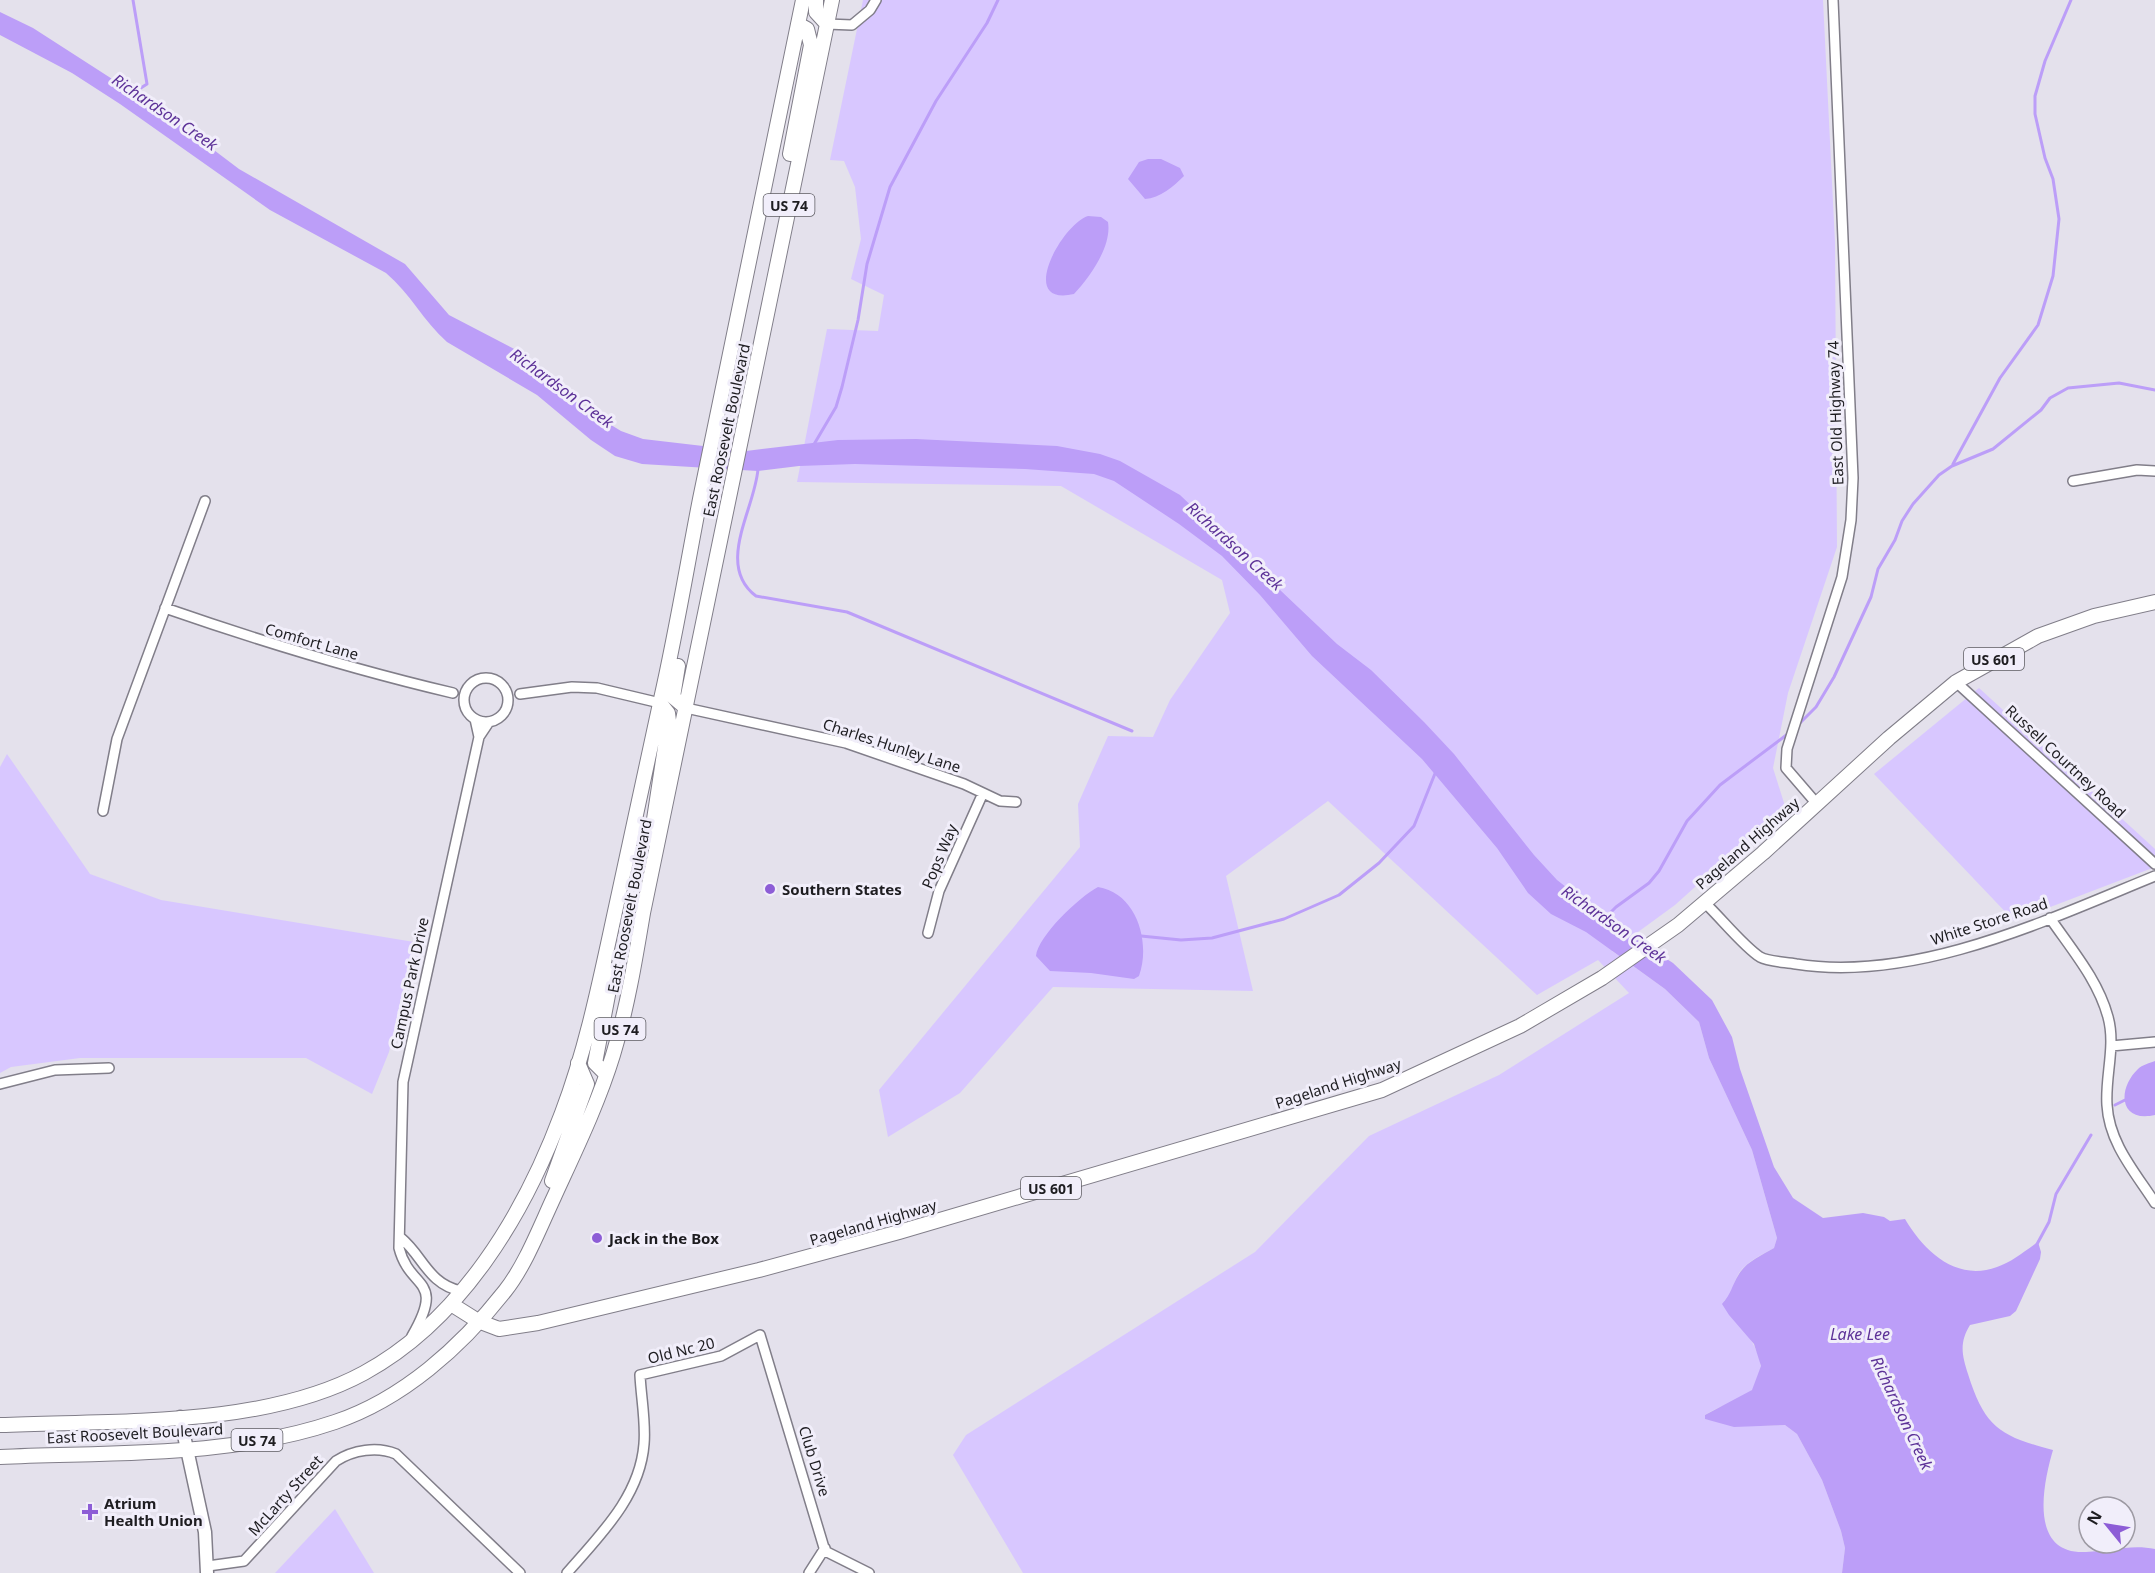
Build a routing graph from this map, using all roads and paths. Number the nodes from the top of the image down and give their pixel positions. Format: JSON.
{"nodes":[{"id":1,"x":803,"y":0,"type":"edge"},
{"id":2,"x":816,"y":0,"type":"edge"},
{"id":3,"x":832,"y":0,"type":"edge"},
{"id":4,"x":876,"y":0,"type":"edge"},
{"id":5,"x":1833,"y":0,"type":"edge"},
{"id":6,"x":798,"y":24,"type":"junction"},
{"id":7,"x":827,"y":24,"type":"junction"},
{"id":8,"x":785,"y":222,"type":"junction"},
{"id":9,"x":2155,"y":471,"type":"edge"},
{"id":10,"x":2073,"y":481,"type":"dead end"},
{"id":11,"x":206,"y":501,"type":"dead end"},
{"id":12,"x":690,"y":557,"type":"junction"},
{"id":13,"x":2155,"y":602,"type":"edge"},
{"id":14,"x":165,"y":608,"type":"junction"},
{"id":15,"x":1956,"y":681,"type":"junction"},
{"id":16,"x":470,"y":685,"type":"junction"},
{"id":17,"x":505,"y":688,"type":"junction"},
{"id":18,"x":453,"y":693,"type":"junction"},
{"id":19,"x":520,"y":694,"type":"junction"},
{"id":20,"x":464,"y":701,"type":"junction"},
{"id":21,"x":508,"y":702,"type":"junction"},
{"id":22,"x":660,"y":703,"type":"junction"},
{"id":23,"x":686,"y":708,"type":"junction"},
{"id":24,"x":475,"y":719,"type":"junction"},
{"id":25,"x":489,"y":722,"type":"junction"},
{"id":26,"x":478,"y":737,"type":"junction"},
{"id":27,"x":983,"y":793,"type":"junction"},
{"id":28,"x":1016,"y":802,"type":"dead end"},
{"id":29,"x":1817,"y":804,"type":"junction"},
{"id":30,"x":103,"y":811,"type":"dead end"},
{"id":31,"x":2155,"y":864,"type":"edge"},
{"id":32,"x":652,"y":874,"type":"junction"},
{"id":33,"x":2155,"y":876,"type":"edge"},
{"id":34,"x":1705,"y":903,"type":"junction"},
{"id":35,"x":2050,"y":918,"type":"junction"},
{"id":36,"x":928,"y":933,"type":"dead end"},
{"id":37,"x":606,"y":955,"type":"junction"},
{"id":38,"x":2155,"y":1042,"type":"edge"},
{"id":39,"x":2111,"y":1046,"type":"junction"},
{"id":40,"x":578,"y":1063,"type":"junction"},
{"id":41,"x":109,"y":1068,"type":"dead end"},
{"id":42,"x":606,"y":1074,"type":"junction"},
{"id":43,"x":0,"y":1084,"type":"edge"},
{"id":44,"x":2155,"y":1203,"type":"edge"},
{"id":45,"x":545,"y":1218,"type":"junction"},
{"id":46,"x":401,"y":1238,"type":"junction"},
{"id":47,"x":461,"y":1291,"type":"junction"},
{"id":48,"x":451,"y":1304,"type":"junction"},
{"id":49,"x":478,"y":1321,"type":"junction"},
{"id":50,"x":760,"y":1335,"type":"joint"},
{"id":51,"x":408,"y":1341,"type":"junction"},
{"id":52,"x":180,"y":1417,"type":"junction"},
{"id":53,"x":0,"y":1425,"type":"edge"},
{"id":54,"x":187,"y":1448,"type":"junction"},
{"id":55,"x":0,"y":1457,"type":"edge"},
{"id":56,"x":825,"y":1548,"type":"junction"},
{"id":57,"x":207,"y":1569,"type":"edge"},
{"id":58,"x":519,"y":1573,"type":"edge"},
{"id":59,"x":567,"y":1573,"type":"edge"},
{"id":60,"x":809,"y":1573,"type":"edge"},
{"id":61,"x":869,"y":1573,"type":"edge"}],
"edges":[{"from":1,"to":6,"type":"highway","name":"East Roosevelt Boulevard","number":"US 74"},
{"from":2,"to":7,"type":"highway"},
{"from":3,"to":7,"type":"highway","name":"East Roosevelt Boulevard","number":"US 74"},
{"from":4,"to":7,"type":"street"},
{"from":5,"to":29,"type":"street","name":"East Old Highway 74"},
{"from":6,"to":8,"type":"highway"},
{"from":6,"to":12,"type":"highway","name":"East Roosevelt Boulevard","number":"US 74"},
{"from":7,"to":8,"type":"highway","name":"East Roosevelt Boulevard","number":"US 74"},
{"from":8,"to":23,"type":"highway","name":"East Roosevelt Boulevard","number":"US 74"},
{"from":9,"to":10,"type":"street"},
{"from":11,"to":14,"type":"street"},
{"from":12,"to":22,"type":"highway","name":"East Roosevelt Boulevard","number":"US 74"},
{"from":12,"to":23,"type":"highway"},
{"from":13,"to":15,"type":"highway","name":"Pageland Highway","number":"US 601"},
{"from":14,"to":18,"type":"street","name":"Comfort Lane"},
{"from":14,"to":30,"type":"street"},
{"from":15,"to":29,"type":"highway","name":"Pageland Highway","number":"US 601"},
{"from":15,"to":31,"type":"street","name":"Russell Courtney Road"},
{"from":16,"to":17,"type":"street"},
{"from":16,"to":18,"type":"street"},
{"from":16,"to":20,"type":"street"},
{"from":17,"to":19,"type":"street"},
{"from":17,"to":21,"type":"street"},
{"from":18,"to":20,"type":"street","name":"Comfort Lane"},
{"from":19,"to":21,"type":"street"},
{"from":19,"to":22,"type":"street"},
{"from":20,"to":24,"type":"street","name":"Comfort Lane"},
{"from":21,"to":25,"type":"street"},
{"from":22,"to":32,"type":"highway"},
{"from":22,"to":37,"type":"highway","name":"East Roosevelt Boulevard","number":"US 74"},
{"from":23,"to":27,"type":"street","name":"Charles Hunley Lane"},
{"from":23,"to":32,"type":"highway","name":"East Roosevelt Boulevard","number":"US 74"},
{"from":24,"to":25,"type":"street"},
{"from":24,"to":26,"type":"street","name":"Campus Park Drive"},
{"from":25,"to":26,"type":"street","name":"Campus Park Drive"},
{"from":26,"to":46,"type":"street","name":"Campus Park Drive"},
{"from":27,"to":28,"type":"street","name":"Charles Hunley Lane"},
{"from":27,"to":36,"type":"street","name":"Pops Way"},
{"from":29,"to":34,"type":"highway","name":"Pageland Highway","number":"US 601"},
{"from":32,"to":42,"type":"highway","name":"East Roosevelt Boulevard","number":"US 74"},
{"from":33,"to":35,"type":"street","name":"White Store Road"},
{"from":34,"to":35,"type":"street","name":"White Store Road"},
{"from":34,"to":49,"type":"highway","name":"Pageland Highway","number":"US 601"},
{"from":35,"to":39,"type":"street"},
{"from":37,"to":40,"type":"highway","name":"East Roosevelt Boulevard","number":"US 74"},
{"from":37,"to":42,"type":"highway"},
{"from":38,"to":39,"type":"street"},
{"from":39,"to":44,"type":"street"},
{"from":40,"to":45,"type":"highway"},
{"from":40,"to":47,"type":"highway","name":"East Roosevelt Boulevard","number":"US 74"},
{"from":41,"to":43,"type":"street"},
{"from":42,"to":45,"type":"highway","name":"East Roosevelt Boulevard","number":"US 74"},
{"from":45,"to":49,"type":"highway","name":"East Roosevelt Boulevard","number":"US 74"},
{"from":46,"to":47,"type":"street"},
{"from":46,"to":51,"type":"street","name":"Campus Park Drive"},
{"from":47,"to":48,"type":"highway","name":"East Roosevelt Boulevard","number":"US 74"},
{"from":48,"to":49,"type":"highway","name":"Pageland Highway","number":"US 601"},
{"from":48,"to":51,"type":"highway","name":"East Roosevelt Boulevard","number":"US 74"},
{"from":49,"to":54,"type":"highway","name":"East Roosevelt Boulevard","number":"US 74"},
{"from":50,"to":56,"type":"street","name":"Club Drive"},
{"from":50,"to":59,"type":"street","name":"Old Nc 20"},
{"from":51,"to":52,"type":"highway","name":"East Roosevelt Boulevard","number":"US 74"},
{"from":52,"to":53,"type":"highway","name":"East Roosevelt Boulevard","number":"US 74"},
{"from":52,"to":54,"type":"main road"},
{"from":54,"to":55,"type":"highway","name":"East Roosevelt Boulevard","number":"US 74"},
{"from":54,"to":57,"type":"main road"},
{"from":56,"to":60,"type":"street"},
{"from":56,"to":61,"type":"street"},
{"from":57,"to":58,"type":"street","name":"McLarty Street"}]}
